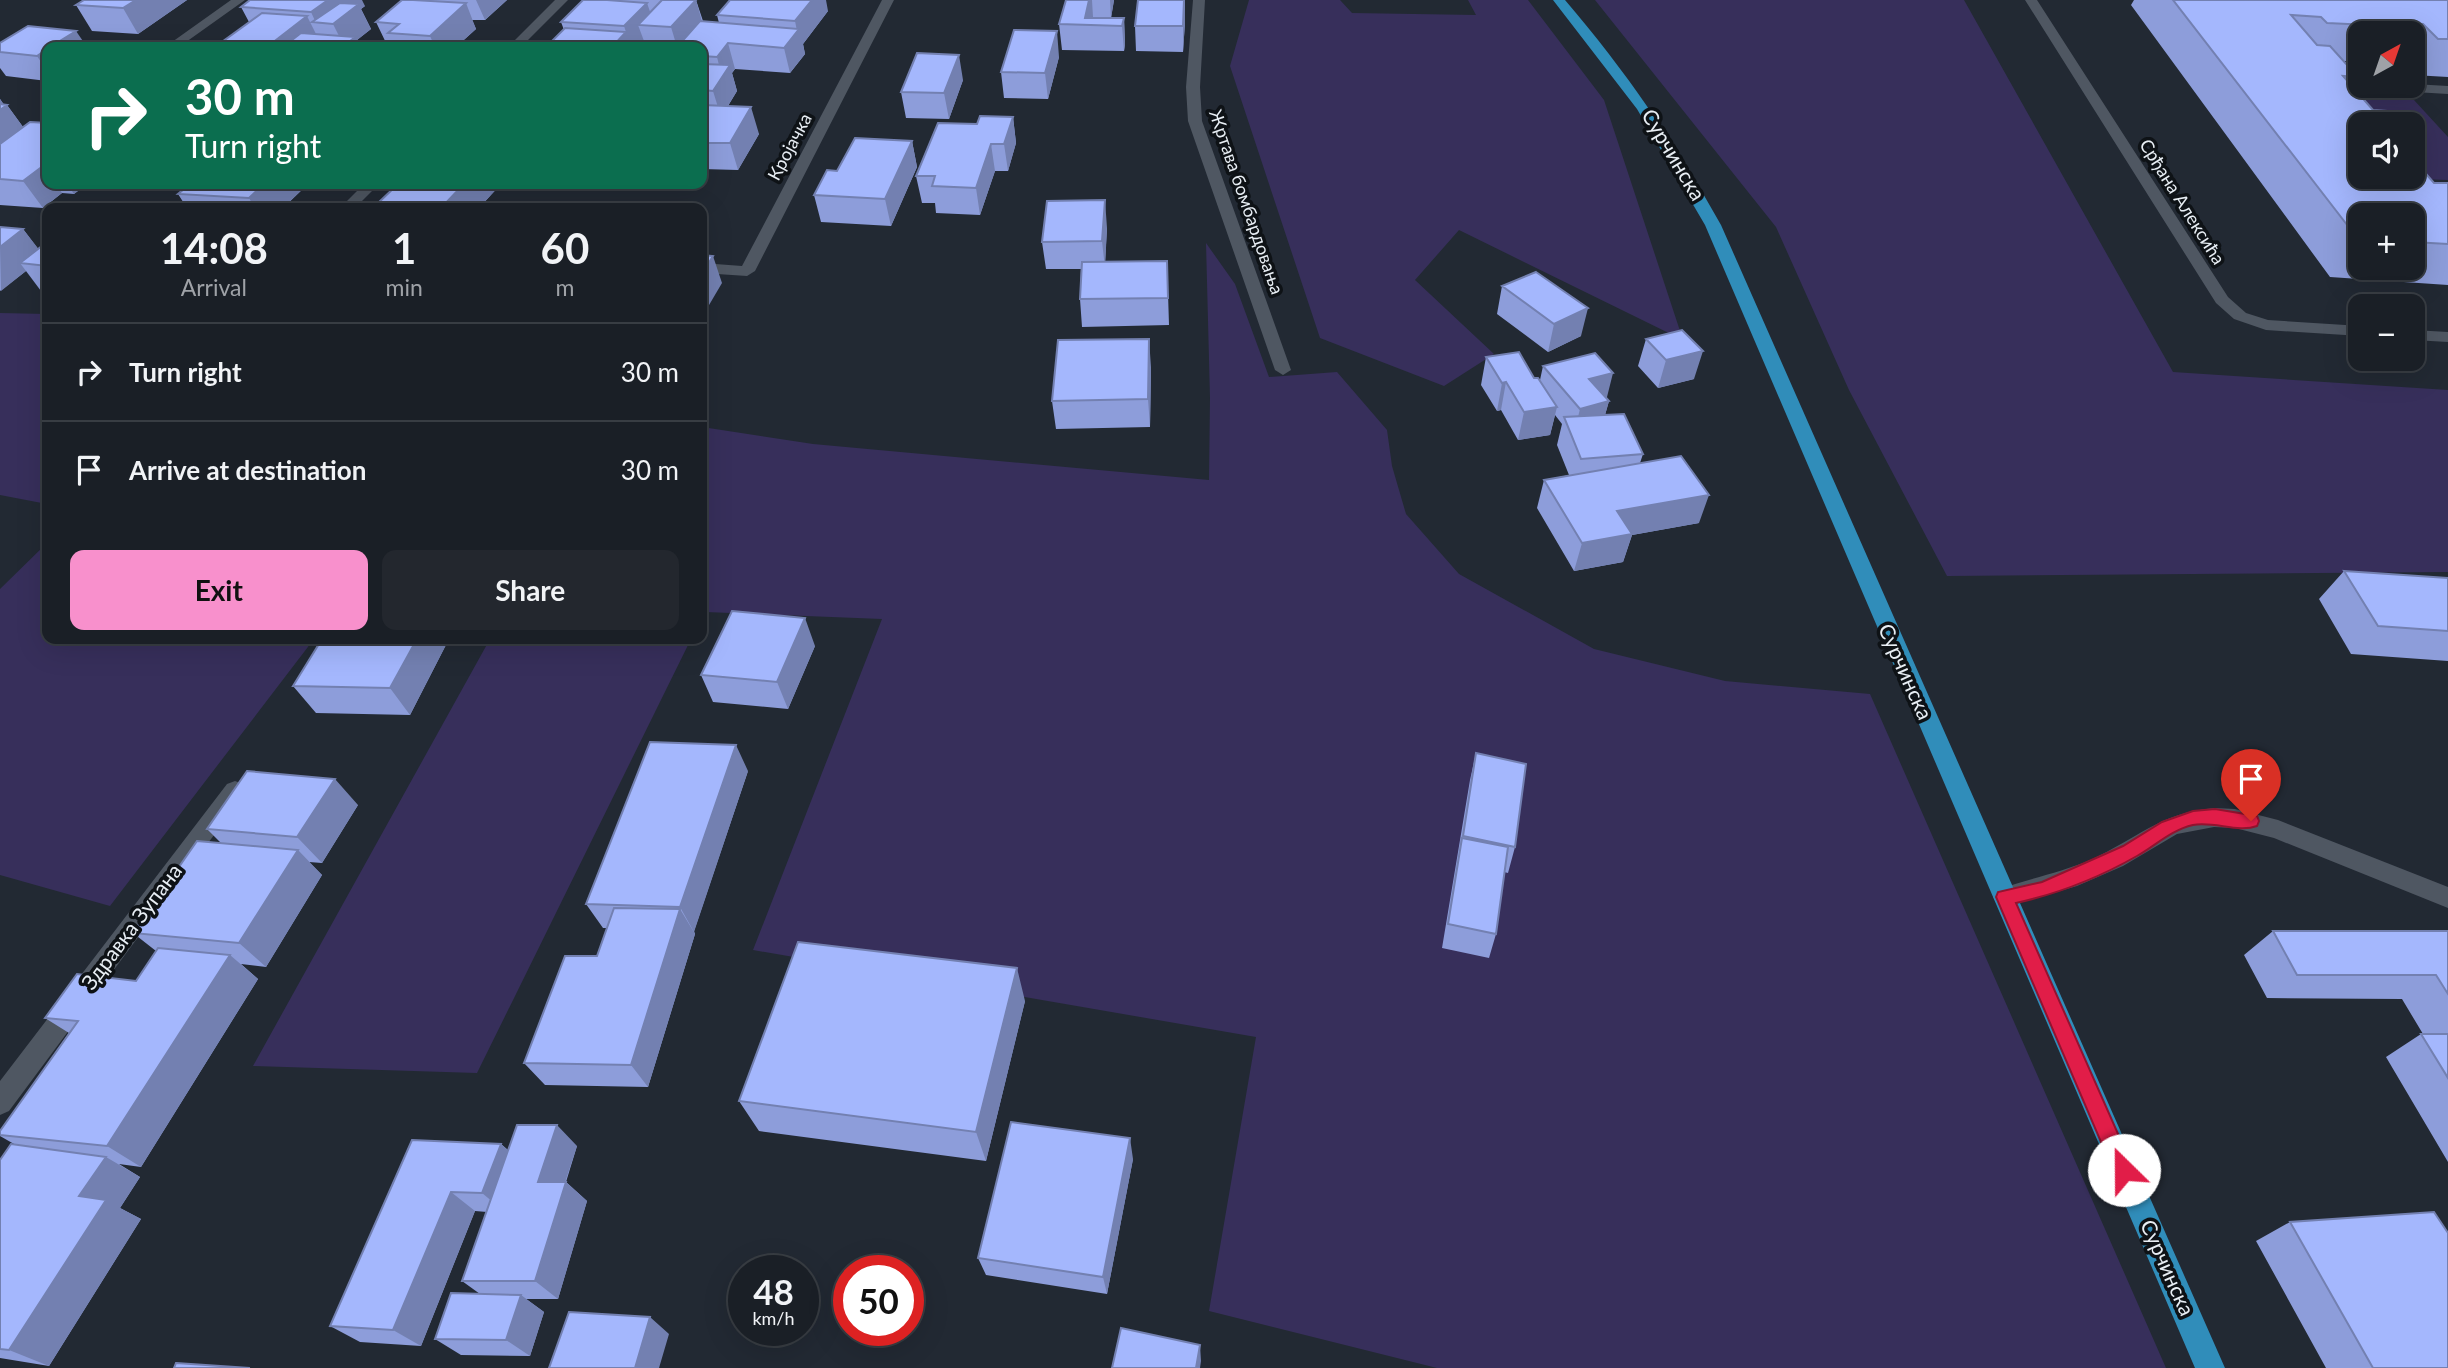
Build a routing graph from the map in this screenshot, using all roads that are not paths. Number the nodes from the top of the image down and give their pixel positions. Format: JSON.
{"nodes":[{"id":1,"x":239,"y":0,"type":"edge"},
{"id":2,"x":562,"y":0,"type":"edge"},
{"id":3,"x":888,"y":0,"type":"edge"},
{"id":4,"x":1199,"y":0,"type":"edge"},
{"id":5,"x":1559,"y":0,"type":"edge"},
{"id":6,"x":2031,"y":0,"type":"edge"},
{"id":7,"x":178,"y":42,"type":"edge"},
{"id":8,"x":519,"y":42,"type":"edge"},
{"id":9,"x":2426,"y":89,"type":"edge"},
{"id":10,"x":2448,"y":90,"type":"edge"},
{"id":11,"x":367,"y":189,"type":"edge"},
{"id":12,"x":352,"y":203,"type":"edge"},
{"id":13,"x":707,"y":268,"type":"edge"},
{"id":14,"x":2348,"y":330,"type":"edge"},
{"id":15,"x":2425,"y":336,"type":"edge"},
{"id":16,"x":2448,"y":337,"type":"edge"},
{"id":17,"x":1283,"y":370,"type":"dead end"},
{"id":18,"x":239,"y":785,"type":"edge"},
{"id":19,"x":2005,"y":897,"type":"junction"},
{"id":20,"x":2448,"y":898,"type":"edge"},
{"id":21,"x":0,"y":1102,"type":"edge"},
{"id":22,"x":2210,"y":1368,"type":"edge"}],
"edges":[{"from":1,"to":7,"type":"street"},
{"from":2,"to":8,"type":"street"},
{"from":3,"to":13,"type":"street","name":"Кројачка"},
{"from":4,"to":17,"type":"street","name":"Жртава бомбардовања"},
{"from":5,"to":19,"type":"main road","name":"Сурчинска"},
{"from":6,"to":14,"type":"street","name":"Срђана Алексића"},
{"from":9,"to":10,"type":"street"},
{"from":11,"to":12,"type":"street"},
{"from":15,"to":16,"type":"street"},
{"from":18,"to":21,"type":"street","name":"Здравка Зупана"},
{"from":19,"to":20,"type":"street"},
{"from":19,"to":22,"type":"main road","name":"Сурчинска"}]}
